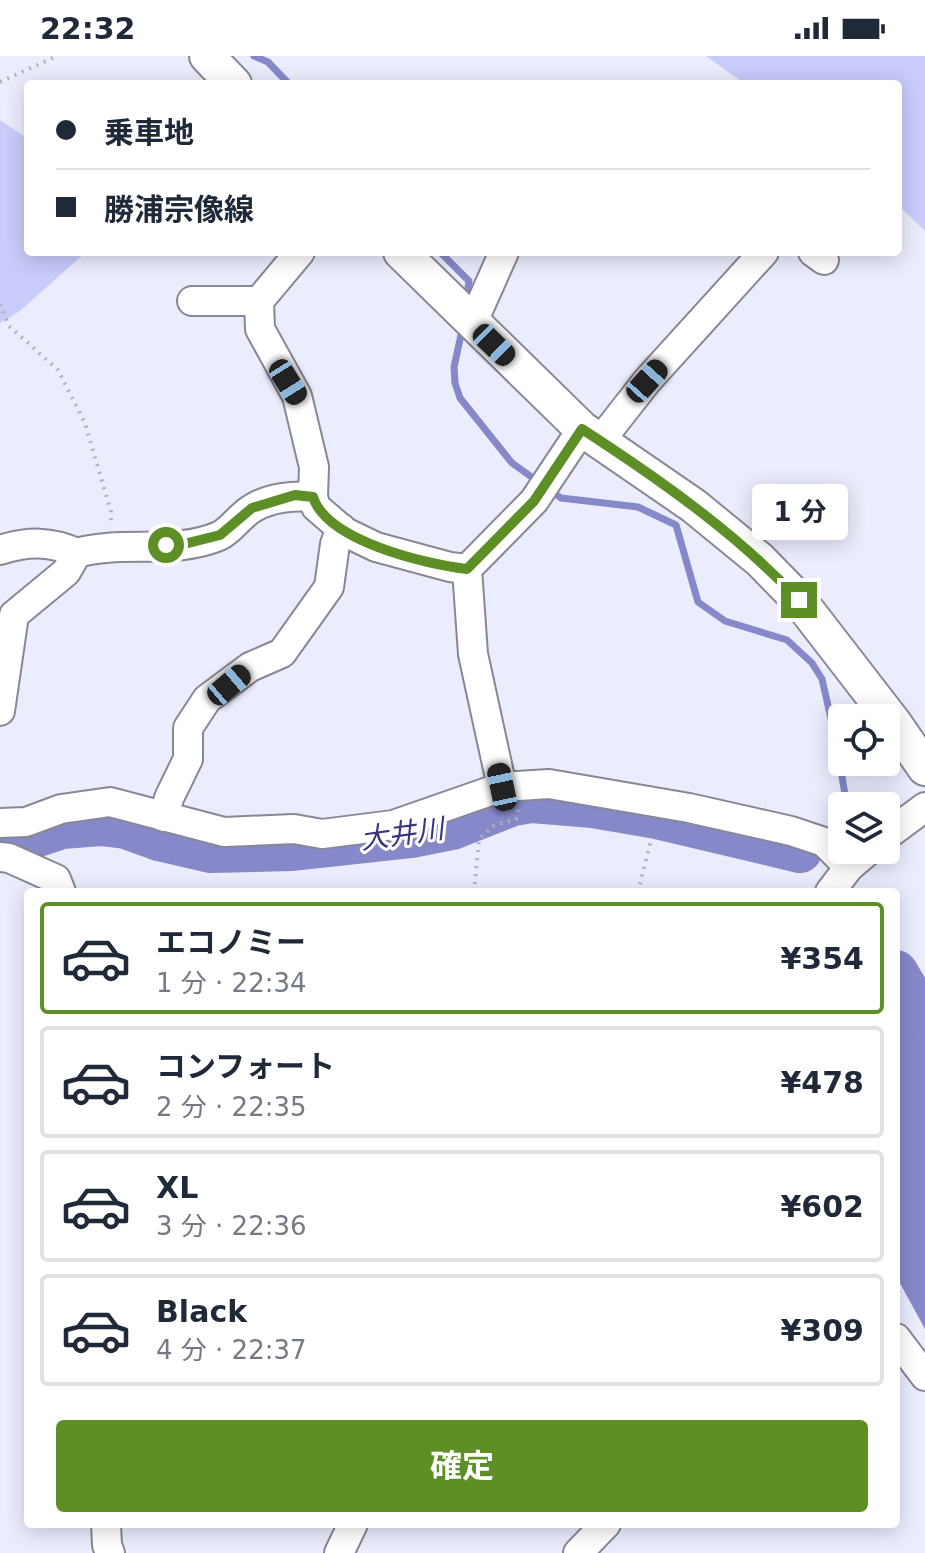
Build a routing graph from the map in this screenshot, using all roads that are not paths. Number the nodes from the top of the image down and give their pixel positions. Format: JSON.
{"nodes":[{"id":1,"x":207,"y":56,"type":"edge"},
{"id":2,"x":230,"y":80,"type":"edge"},
{"id":3,"x":297,"y":256,"type":"edge"},
{"id":4,"x":405,"y":256,"type":"edge"},
{"id":5,"x":502,"y":256,"type":"edge"},
{"id":6,"x":760,"y":256,"type":"edge"},
{"id":7,"x":192,"y":301,"type":"dead end"},
{"id":8,"x":259,"y":301,"type":"junction"},
{"id":9,"x":472,"y":324,"type":"junction"},
{"id":10,"x":591,"y":435,"type":"junction"},
{"id":11,"x":313,"y":497,"type":"junction"},
{"id":12,"x":341,"y":528,"type":"junction"},
{"id":13,"x":0,"y":550,"type":"edge"},
{"id":14,"x":77,"y":553,"type":"junction"},
{"id":15,"x":467,"y":569,"type":"junction"},
{"id":16,"x":0,"y":711,"type":"edge"},
{"id":17,"x":925,"y":768,"type":"edge"},
{"id":18,"x":512,"y":786,"type":"junction"},
{"id":19,"x":925,"y":807,"type":"edge"},
{"id":20,"x":164,"y":817,"type":"junction"},
{"id":21,"x":0,"y":823,"type":"edge"},
{"id":22,"x":900,"y":826,"type":"edge"},
{"id":23,"x":828,"y":844,"type":"edge"},
{"id":24,"x":0,"y":857,"type":"edge"},
{"id":25,"x":854,"y":864,"type":"edge"},
{"id":26,"x":59,"y":888,"type":"edge"},
{"id":27,"x":833,"y":888,"type":"edge"},
{"id":28,"x":900,"y":1343,"type":"edge"},
{"id":29,"x":925,"y":1376,"type":"edge"},
{"id":30,"x":106,"y":1528,"type":"edge"},
{"id":31,"x":351,"y":1528,"type":"edge"},
{"id":32,"x":602,"y":1528,"type":"edge"},
{"id":33,"x":110,"y":1553,"type":"edge"},
{"id":34,"x":339,"y":1553,"type":"edge"},
{"id":35,"x":578,"y":1553,"type":"edge"}],
"edges":[{"from":1,"to":2,"type":"main road"},
{"from":3,"to":8,"type":"street"},
{"from":4,"to":9,"type":"main road"},
{"from":5,"to":9,"type":"street"},
{"from":6,"to":10,"type":"street"},
{"from":7,"to":8,"type":"street"},
{"from":8,"to":11,"type":"street"},
{"from":9,"to":10,"type":"main road"},
{"from":10,"to":15,"type":"street"},
{"from":10,"to":17,"type":"main road"},
{"from":11,"to":12,"type":"street"},
{"from":11,"to":14,"type":"street"},
{"from":12,"to":15,"type":"street"},
{"from":12,"to":20,"type":"street"},
{"from":13,"to":14,"type":"street"},
{"from":14,"to":16,"type":"street"},
{"from":15,"to":18,"type":"street"},
{"from":18,"to":20,"type":"street"},
{"from":18,"to":23,"type":"street"},
{"from":19,"to":22,"type":"street"},
{"from":20,"to":21,"type":"street"},
{"from":24,"to":26,"type":"street"},
{"from":25,"to":27,"type":"street"},
{"from":28,"to":29,"type":"street"},
{"from":30,"to":33,"type":"street"},
{"from":31,"to":34,"type":"street"},
{"from":32,"to":35,"type":"street"}]}
